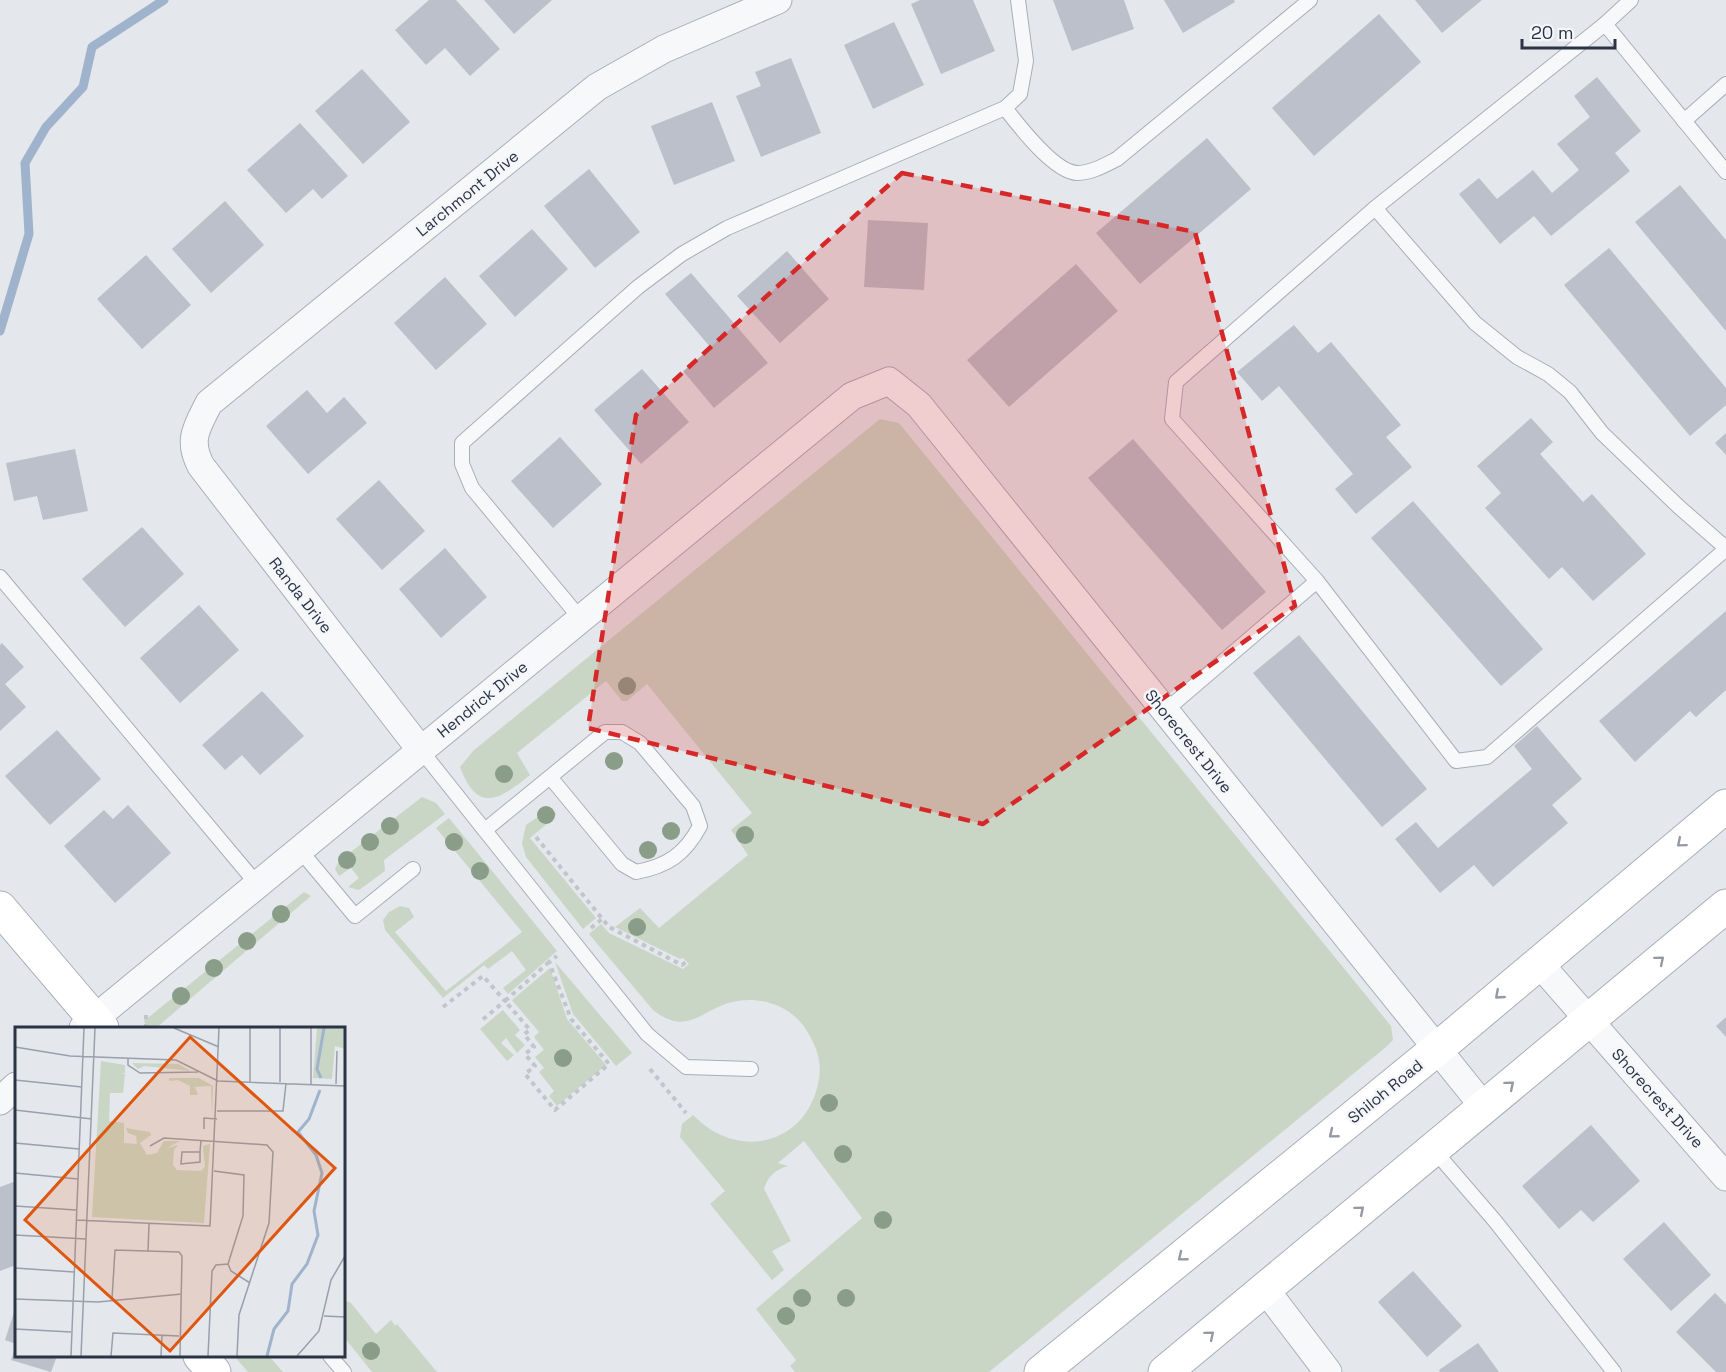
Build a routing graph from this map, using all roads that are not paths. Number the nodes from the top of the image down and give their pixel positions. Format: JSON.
{"nodes":[{"id":1,"x":778,"y":0,"type":"edge"},
{"id":2,"x":1018,"y":0,"type":"edge"},
{"id":3,"x":1310,"y":0,"type":"edge"},
{"id":4,"x":1631,"y":0,"type":"edge"},
{"id":5,"x":1605,"y":24,"type":"junction"},
{"id":6,"x":1726,"y":84,"type":"edge"},
{"id":7,"x":1005,"y":108,"type":"junction"},
{"id":8,"x":1684,"y":121,"type":"junction"},
{"id":9,"x":1726,"y":172,"type":"edge"},
{"id":10,"x":1375,"y":208,"type":"junction"},
{"id":11,"x":889,"y":381,"type":"joint"},
{"id":12,"x":193,"y":435,"type":"joint"},
{"id":13,"x":1726,"y":548,"type":"edge"},
{"id":14,"x":0,"y":577,"type":"edge"},
{"id":15,"x":1317,"y":581,"type":"junction"},
{"id":16,"x":580,"y":618,"type":"junction"},
{"id":17,"x":1165,"y":711,"type":"junction"},
{"id":18,"x":420,"y":749,"type":"junction"},
{"id":19,"x":550,"y":777,"type":"junction"},
{"id":20,"x":1726,"y":806,"type":"edge"},
{"id":21,"x":485,"y":830,"type":"junction"},
{"id":22,"x":299,"y":849,"type":"junction"},
{"id":23,"x":413,"y":869,"type":"dead end"},
{"id":24,"x":257,"y":884,"type":"junction"},
{"id":25,"x":1726,"y":906,"type":"edge"},
{"id":26,"x":0,"y":908,"type":"edge"},
{"id":27,"x":1538,"y":962,"type":"junction"},
{"id":28,"x":1588,"y":1020,"type":"junction"},
{"id":29,"x":93,"y":1025,"type":"edge"},
{"id":30,"x":1437,"y":1049,"type":"junction"},
{"id":31,"x":751,"y":1069,"type":"dead end"},
{"id":32,"x":15,"y":1087,"type":"edge"},
{"id":33,"x":0,"y":1101,"type":"edge"},
{"id":34,"x":1484,"y":1107,"type":"junction"},
{"id":35,"x":1433,"y":1149,"type":"junction"},
{"id":36,"x":1726,"y":1177,"type":"edge"},
{"id":37,"x":1265,"y":1289,"type":"junction"},
{"id":38,"x":201,"y":1357,"type":"edge"},
{"id":39,"x":331,"y":1357,"type":"edge"},
{"id":40,"x":214,"y":1372,"type":"edge"},
{"id":41,"x":344,"y":1372,"type":"edge"},
{"id":42,"x":1041,"y":1372,"type":"edge"},
{"id":43,"x":1165,"y":1372,"type":"edge"},
{"id":44,"x":1328,"y":1372,"type":"edge"},
{"id":45,"x":1614,"y":1372,"type":"edge"}],
"edges":[{"from":1,"to":12,"type":"street","name":"Larchmont Drive"},
{"from":2,"to":7,"type":"lane"},
{"from":3,"to":7,"type":"lane"},
{"from":4,"to":5,"type":"lane"},
{"from":5,"to":8,"type":"lane"},
{"from":5,"to":10,"type":"lane"},
{"from":6,"to":8,"type":"lane"},
{"from":7,"to":16,"type":"lane"},
{"from":8,"to":9,"type":"lane"},
{"from":10,"to":13,"type":"lane"},
{"from":10,"to":15,"type":"lane"},
{"from":11,"to":16,"type":"street","name":"Hendrick Drive"},
{"from":11,"to":17,"type":"street","name":"Shorecrest Drive"},
{"from":12,"to":18,"type":"street","name":"Randa Drive"},
{"from":13,"to":15,"type":"lane"},
{"from":14,"to":24,"type":"lane"},
{"from":15,"to":17,"type":"lane"},
{"from":16,"to":18,"type":"street","name":"Hendrick Drive"},
{"from":17,"to":30,"type":"street","name":"Shorecrest Drive"},
{"from":18,"to":21,"type":"lane"},
{"from":18,"to":22,"type":"street","name":"Hendrick Drive"},
{"from":19,"to":19,"type":"lane"},
{"from":19,"to":21,"type":"lane"},
{"from":20,"to":27,"type":"main road","name":"Shiloh Road","one_way":true},
{"from":21,"to":31,"type":"lane"},
{"from":22,"to":23,"type":"lane"},
{"from":22,"to":24,"type":"street","name":"Hendrick Drive"},
{"from":24,"to":29,"type":"street","name":"Hendrick Drive"},
{"from":28,"to":25,"type":"main road","one_way":true},
{"from":26,"to":29,"type":"main road"},
{"from":27,"to":28,"type":"street","name":"Shorecrest Drive"},
{"from":27,"to":30,"type":"main road","name":"Shiloh Road","one_way":true},
{"from":34,"to":28,"type":"main road","one_way":true},
{"from":28,"to":36,"type":"street","name":"Shorecrest Drive"},
{"from":30,"to":34,"type":"street","name":"Shorecrest Drive"},
{"from":30,"to":42,"type":"main road","name":"Shiloh Road","one_way":true},
{"from":32,"to":33,"type":"street"},
{"from":34,"to":35,"type":"main road"},
{"from":37,"to":35,"type":"main road","one_way":true},
{"from":35,"to":45,"type":"lane"},
{"from":43,"to":37,"type":"main road","one_way":true},
{"from":37,"to":44,"type":"street"},
{"from":38,"to":40,"type":"main road"},
{"from":39,"to":41,"type":"lane"}]}
